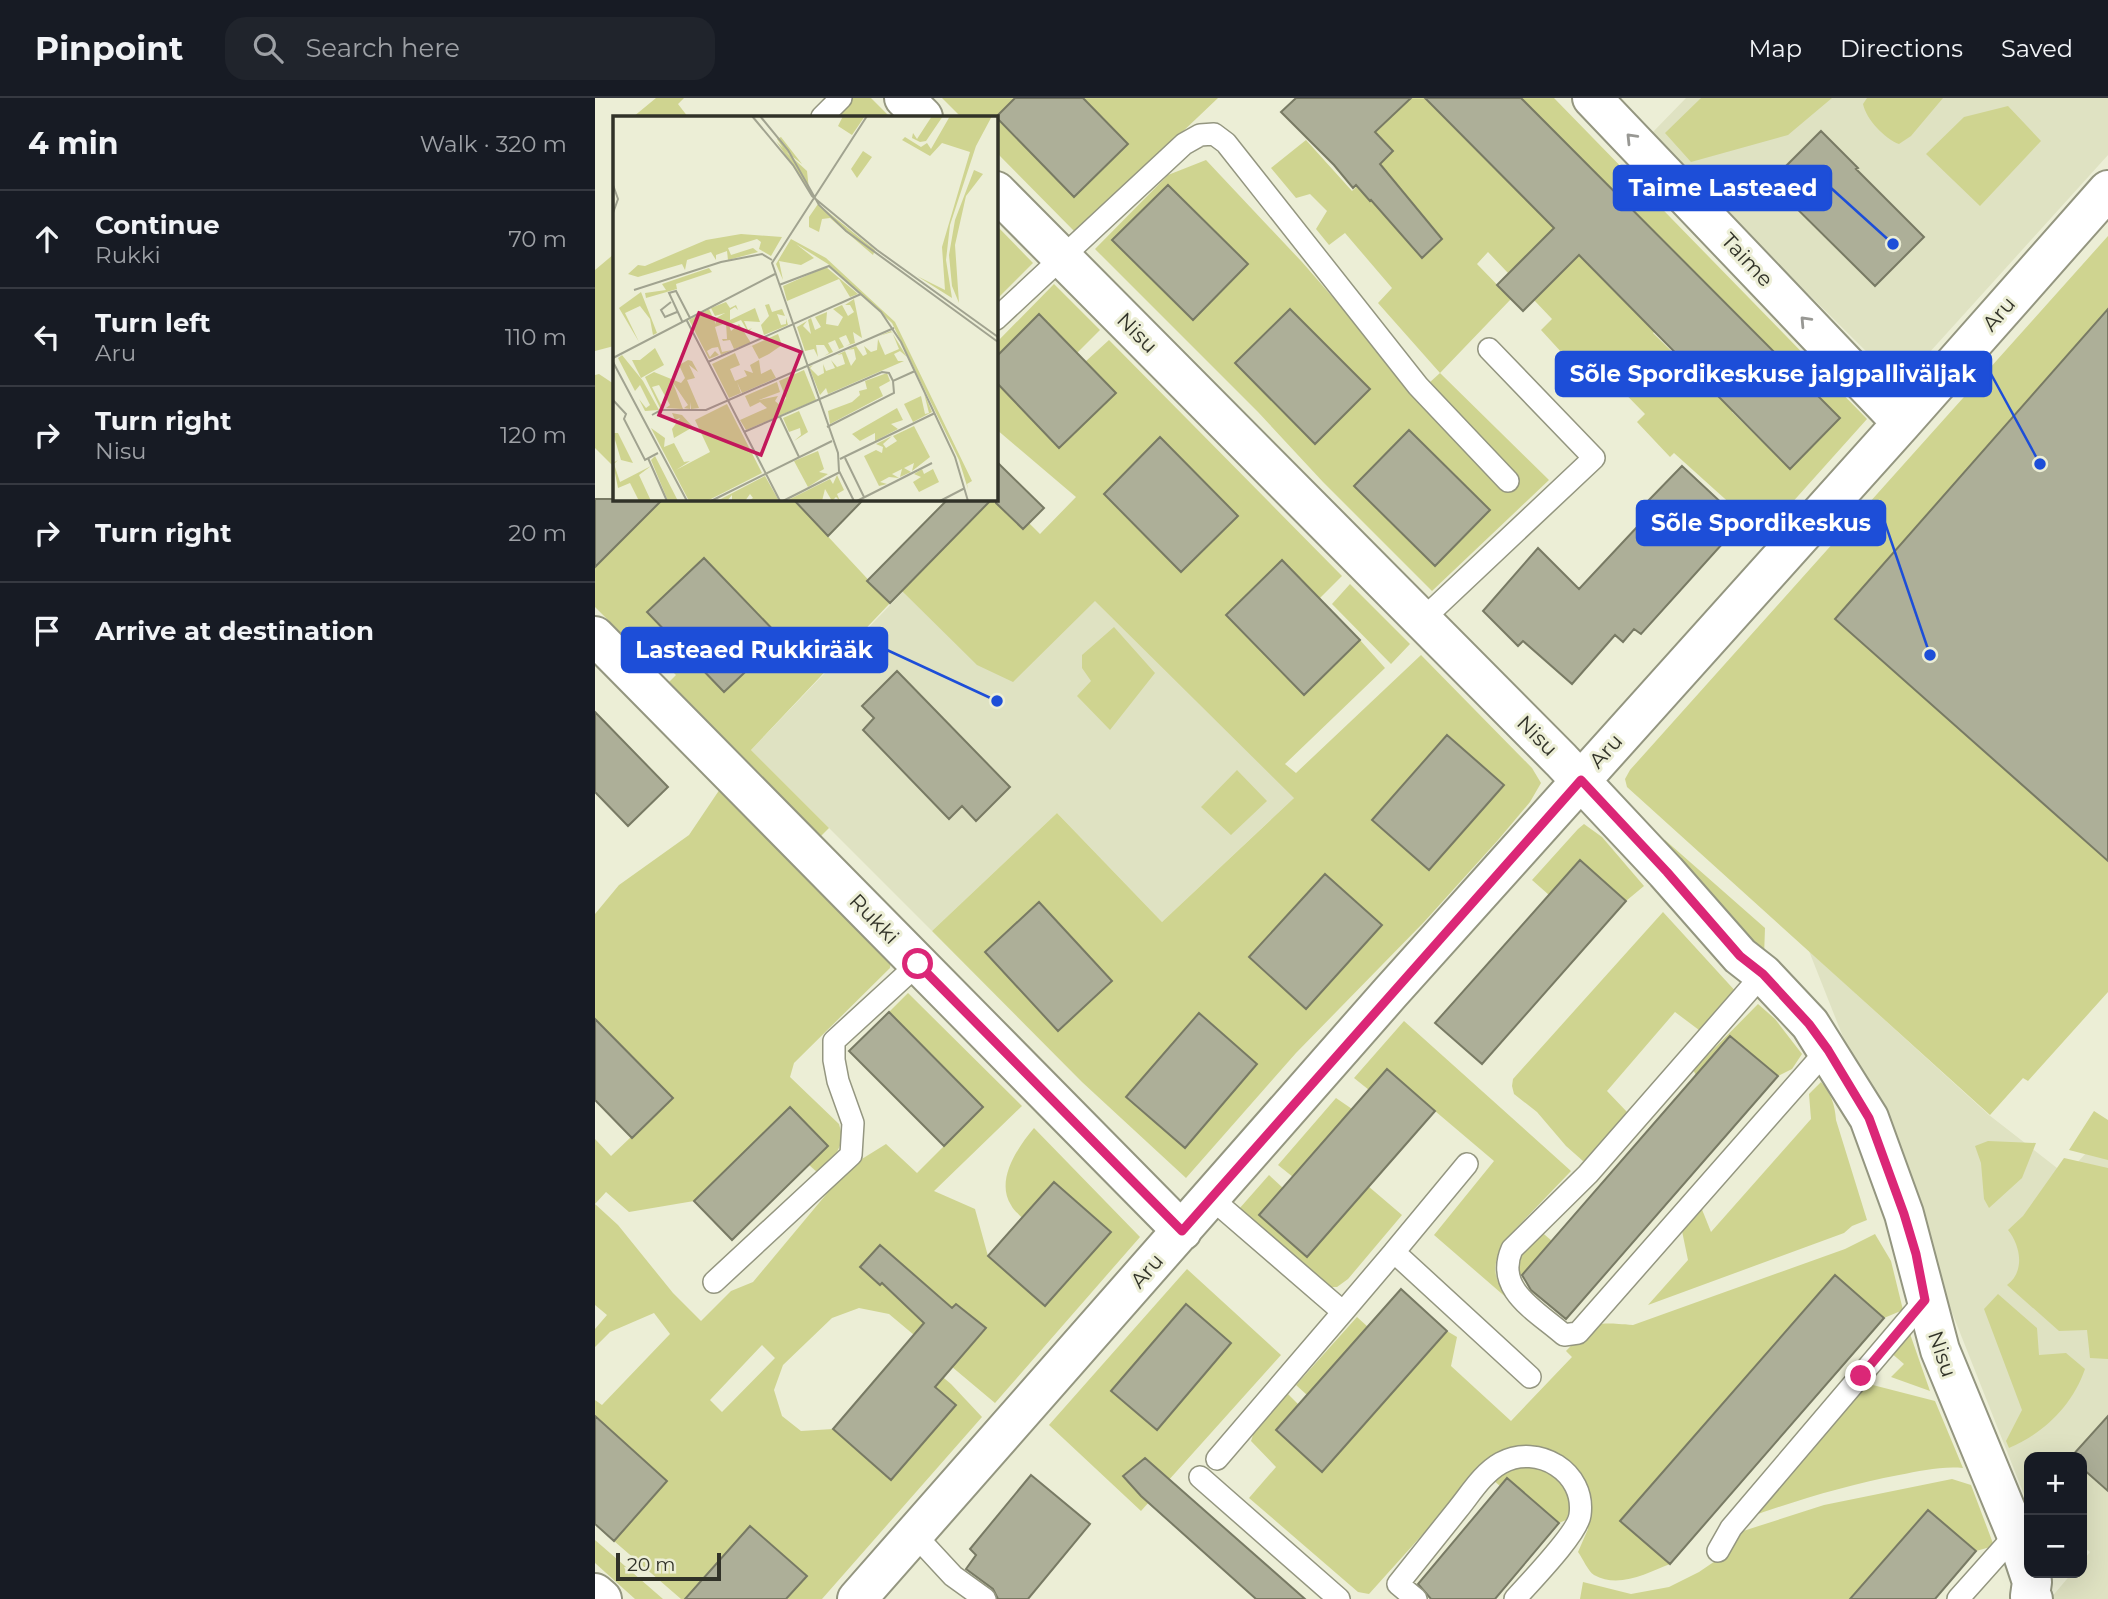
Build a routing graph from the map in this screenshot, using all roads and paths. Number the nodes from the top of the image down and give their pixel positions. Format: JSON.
{"nodes":[{"id":1,"x":841,"y":98,"type":"edge"},
{"id":2,"x":904,"y":98,"type":"edge"},
{"id":3,"x":1592,"y":98,"type":"edge"},
{"id":4,"x":823,"y":116,"type":"edge"},
{"id":5,"x":922,"y":116,"type":"edge"},
{"id":6,"x":2108,"y":190,"type":"edge"},
{"id":7,"x":997,"y":192,"type":"edge"},
{"id":8,"x":1063,"y":258,"type":"junction"},
{"id":9,"x":997,"y":318,"type":"edge"},
{"id":10,"x":1489,"y":349,"type":"dead end"},
{"id":11,"x":1902,"y":424,"type":"junction"},
{"id":12,"x":1508,"y":481,"type":"dead end"},
{"id":13,"x":1422,"y":620,"type":"junction"},
{"id":14,"x":595,"y":636,"type":"edge"},
{"id":15,"x":1581,"y":780,"type":"junction"},
{"id":16,"x":918,"y":964,"type":"junction"},
{"id":17,"x":1763,"y":974,"type":"junction"},
{"id":18,"x":1828,"y":1050,"type":"junction"},
{"id":19,"x":1467,"y":1164,"type":"dead end"},
{"id":20,"x":1211,"y":1198,"type":"junction"},
{"id":21,"x":1182,"y":1231,"type":"junction"},
{"id":22,"x":1394,"y":1252,"type":"junction"},
{"id":23,"x":714,"y":1282,"type":"dead end"},
{"id":24,"x":1925,"y":1300,"type":"junction"},
{"id":25,"x":1343,"y":1312,"type":"junction"},
{"id":26,"x":1530,"y":1377,"type":"dead end"},
{"id":27,"x":1217,"y":1459,"type":"dead end"},
{"id":28,"x":1200,"y":1477,"type":"dead end"},
{"id":29,"x":2016,"y":1534,"type":"junction"},
{"id":30,"x":915,"y":1535,"type":"junction"},
{"id":31,"x":1719,"y":1550,"type":"dead end"},
{"id":32,"x":595,"y":1592,"type":"edge"},
{"id":33,"x":1392,"y":1592,"type":"edge"},
{"id":34,"x":602,"y":1599,"type":"edge"},
{"id":35,"x":857,"y":1599,"type":"edge"},
{"id":36,"x":985,"y":1599,"type":"edge"},
{"id":37,"x":1339,"y":1599,"type":"edge"},
{"id":38,"x":1416,"y":1599,"type":"edge"},
{"id":39,"x":1515,"y":1599,"type":"edge"},
{"id":40,"x":1958,"y":1599,"type":"edge"},
{"id":41,"x":2033,"y":1599,"type":"edge"}],
"edges":[{"from":1,"to":4,"type":"lane"},
{"from":2,"to":5,"type":"street"},
{"from":11,"to":3,"type":"street","name":"Taime","one_way":true},
{"from":6,"to":11,"type":"street","name":"Aru"},
{"from":7,"to":8,"type":"street","name":"Nisu"},
{"from":8,"to":9,"type":"lane"},
{"from":8,"to":12,"type":"lane"},
{"from":8,"to":13,"type":"street","name":"Nisu"},
{"from":10,"to":13,"type":"lane"},
{"from":11,"to":15,"type":"street","name":"Aru"},
{"from":13,"to":15,"type":"street","name":"Nisu"},
{"from":14,"to":16,"type":"street","name":"Rukki"},
{"from":15,"to":17,"type":"street","name":"Nisu"},
{"from":15,"to":20,"type":"street","name":"Aru"},
{"from":16,"to":21,"type":"street","name":"Rukki"},
{"from":16,"to":23,"type":"lane"},
{"from":17,"to":18,"type":"street","name":"Nisu"},
{"from":17,"to":18,"type":"lane"},
{"from":18,"to":24,"type":"street","name":"Nisu"},
{"from":19,"to":22,"type":"lane"},
{"from":20,"to":21,"type":"street","name":"Aru"},
{"from":20,"to":25,"type":"lane"},
{"from":21,"to":30,"type":"street","name":"Aru"},
{"from":22,"to":25,"type":"lane"},
{"from":22,"to":26,"type":"lane"},
{"from":24,"to":29,"type":"street","name":"Nisu"},
{"from":24,"to":31,"type":"lane"},
{"from":25,"to":27,"type":"lane"},
{"from":28,"to":37,"type":"lane"},
{"from":29,"to":40,"type":"lane"},
{"from":29,"to":41,"type":"street","name":"Nisu"},
{"from":30,"to":35,"type":"street","name":"Aru"},
{"from":30,"to":36,"type":"lane"},
{"from":32,"to":34,"type":"street"},
{"from":33,"to":38,"type":"lane"},
{"from":33,"to":39,"type":"lane"}]}
